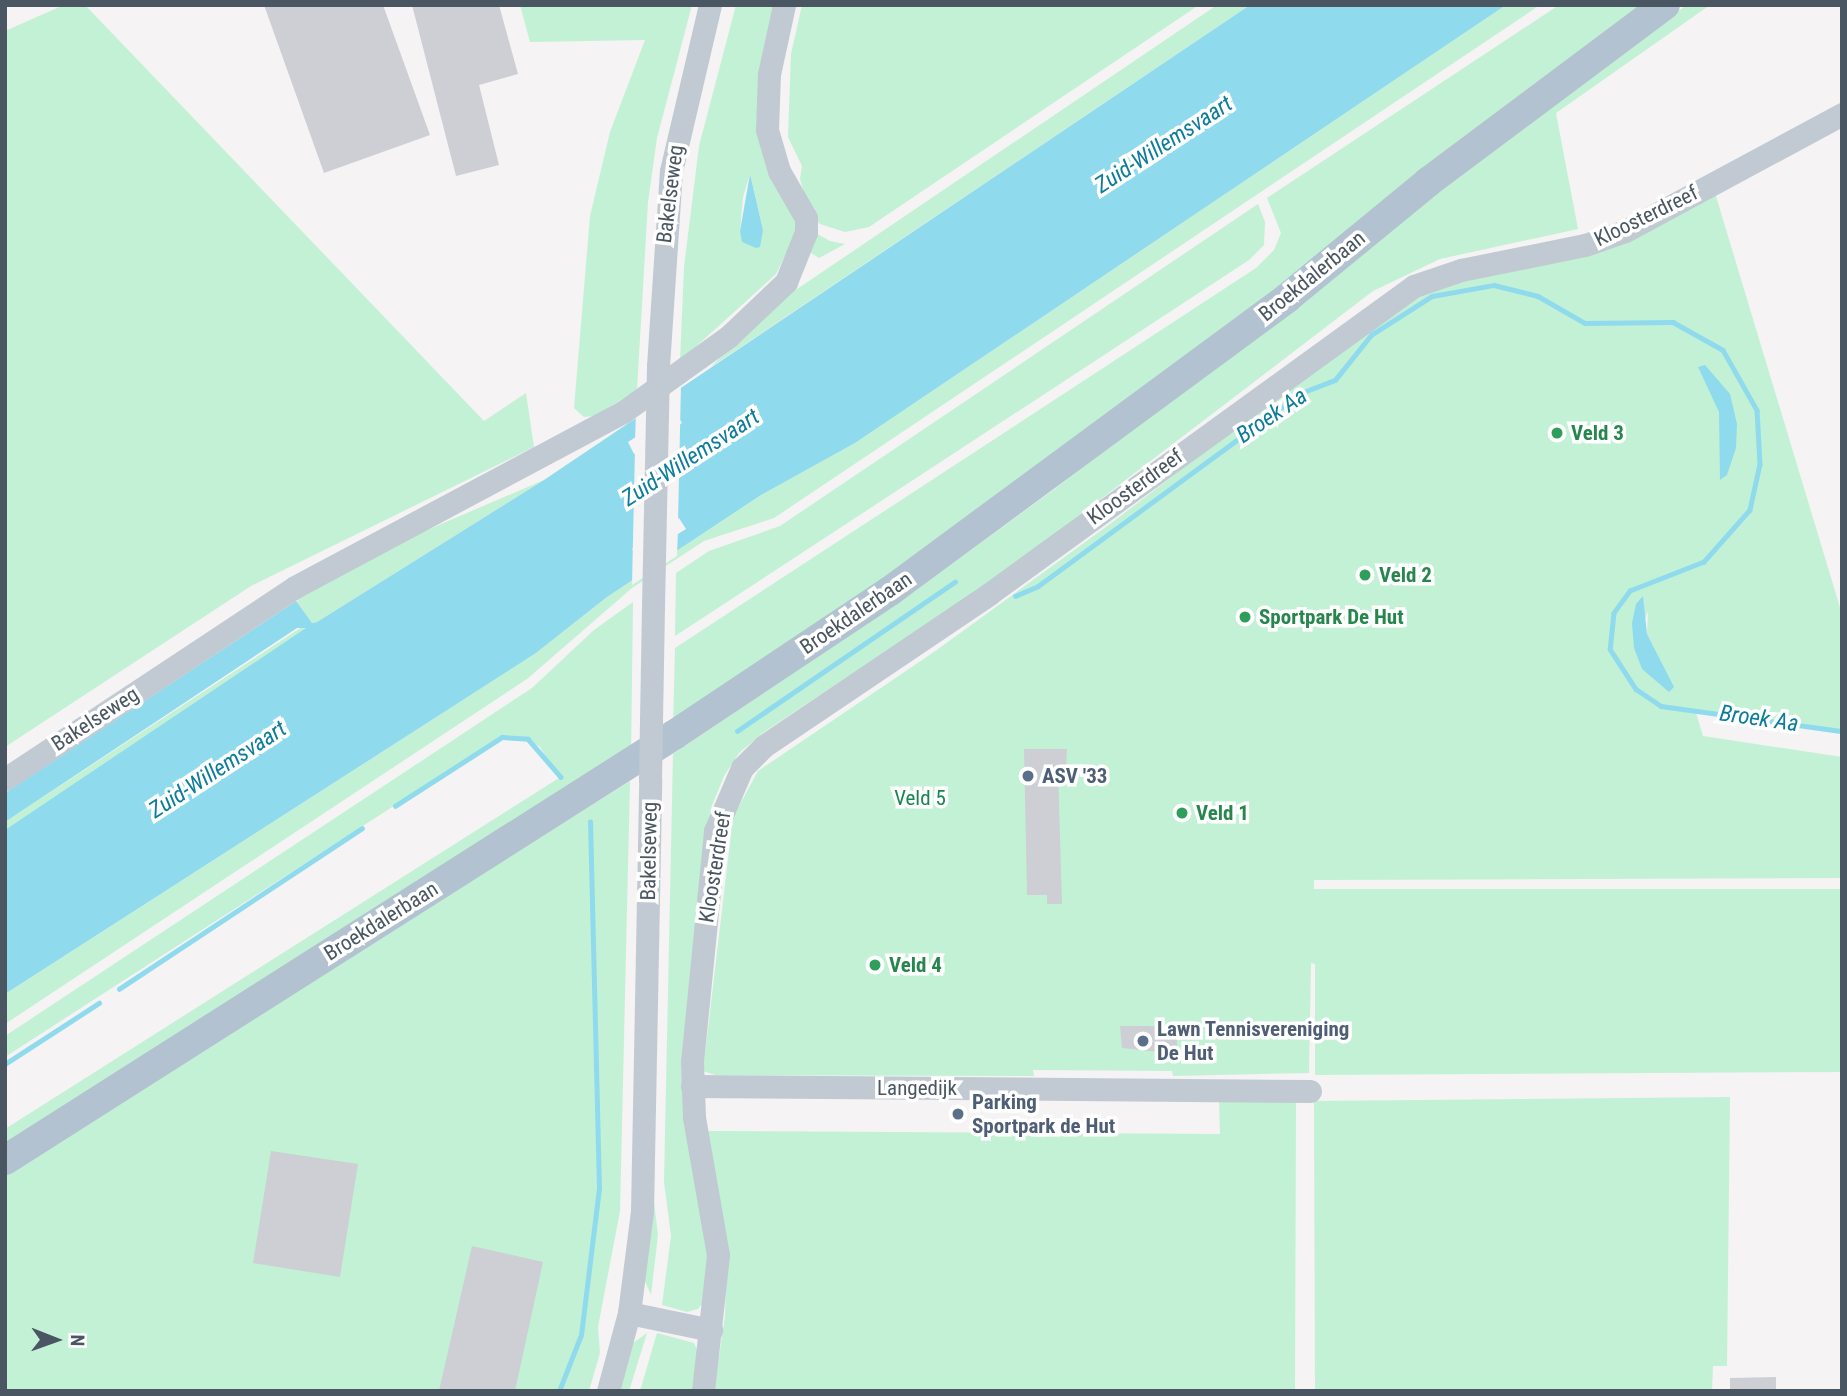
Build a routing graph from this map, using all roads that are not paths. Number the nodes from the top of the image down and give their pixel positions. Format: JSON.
{"nodes":[{"id":1,"x":710,"y":5,"type":"edge"},
{"id":2,"x":784,"y":5,"type":"edge"},
{"id":3,"x":1665,"y":5,"type":"edge"},
{"id":4,"x":1842,"y":114,"type":"edge"},
{"id":5,"x":5,"y":779,"type":"edge"},
{"id":6,"x":692,"y":1086,"type":"junction"},
{"id":7,"x":1310,"y":1091,"type":"dead end"},
{"id":8,"x":5,"y":1160,"type":"edge"},
{"id":9,"x":629,"y":1313,"type":"junction"},
{"id":10,"x":711,"y":1330,"type":"junction"},
{"id":11,"x":608,"y":1391,"type":"edge"},
{"id":12,"x":703,"y":1391,"type":"edge"}],
"edges":[{"from":1,"to":9,"type":"street","name":"Bakelseweg","bridge":true},
{"from":2,"to":5,"type":"street","name":"Bakelseweg"},
{"from":3,"to":8,"type":"main road","name":"Broekdalerbaan"},
{"from":4,"to":6,"type":"street","name":"Kloosterdreef"},
{"from":6,"to":7,"type":"street","name":"Langedijk"},
{"from":6,"to":10,"type":"street","name":"Kloosterdreef"},
{"from":9,"to":10,"type":"street"},
{"from":9,"to":11,"type":"street","name":"Bakelseweg"},
{"from":10,"to":12,"type":"street"}]}
